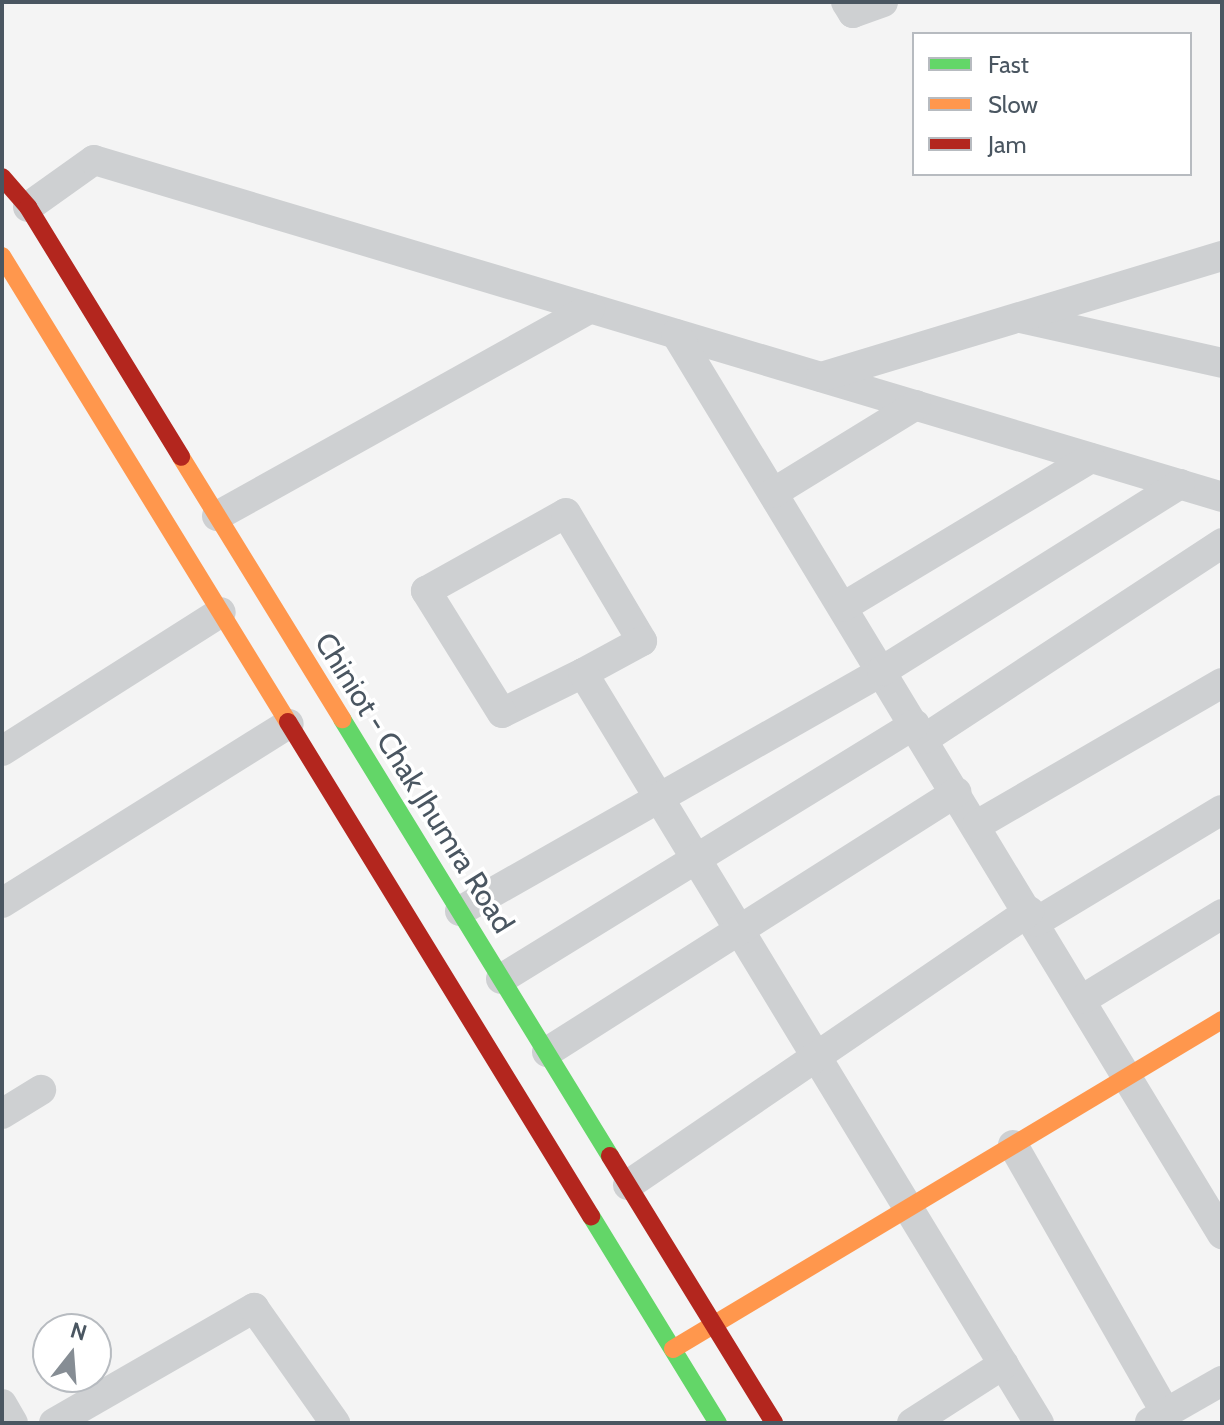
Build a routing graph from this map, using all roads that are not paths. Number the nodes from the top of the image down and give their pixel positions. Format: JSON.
{"nodes":[{"id":1,"x":846,"y":2,"type":"edge"},
{"id":2,"x":883,"y":2,"type":"edge"},
{"id":3,"x":2,"y":177,"type":"edge"},
{"id":4,"x":28,"y":207,"type":"junction"},
{"id":5,"x":2,"y":256,"type":"edge"},
{"id":6,"x":1222,"y":256,"type":"edge"},
{"id":7,"x":590,"y":308,"type":"junction"},
{"id":8,"x":1020,"y":317,"type":"junction"},
{"id":9,"x":676,"y":334,"type":"junction"},
{"id":10,"x":1222,"y":363,"type":"edge"},
{"id":11,"x":821,"y":377,"type":"junction"},
{"id":12,"x":916,"y":405,"type":"junction"},
{"id":13,"x":1091,"y":458,"type":"junction"},
{"id":14,"x":1180,"y":484,"type":"junction"},
{"id":15,"x":773,"y":493,"type":"junction"},
{"id":16,"x":1222,"y":497,"type":"edge"},
{"id":17,"x":217,"y":516,"type":"junction"},
{"id":18,"x":1222,"y":543,"type":"edge"},
{"id":19,"x":843,"y":607,"type":"junction"},
{"id":20,"x":221,"y":612,"type":"junction"},
{"id":21,"x":882,"y":671,"type":"junction"},
{"id":22,"x":583,"y":673,"type":"junction"},
{"id":23,"x":1222,"y":683,"type":"edge"},
{"id":24,"x":289,"y":724,"type":"junction"},
{"id":25,"x":919,"y":731,"type":"junction"},
{"id":26,"x":2,"y":751,"type":"edge"},
{"id":27,"x":957,"y":792,"type":"junction"},
{"id":28,"x":659,"y":796,"type":"junction"},
{"id":29,"x":1222,"y":810,"type":"edge"},
{"id":30,"x":977,"y":825,"type":"junction"},
{"id":31,"x":696,"y":857,"type":"junction"},
{"id":32,"x":2,"y":903,"type":"edge"},
{"id":33,"x":460,"y":911,"type":"junction"},
{"id":34,"x":1222,"y":914,"type":"edge"},
{"id":35,"x":1033,"y":917,"type":"junction"},
{"id":36,"x":740,"y":928,"type":"junction"},
{"id":37,"x":501,"y":979,"type":"junction"},
{"id":38,"x":1083,"y":999,"type":"junction"},
{"id":39,"x":1222,"y":1020,"type":"edge"},
{"id":40,"x":547,"y":1052,"type":"junction"},
{"id":41,"x":817,"y":1053,"type":"junction"},
{"id":42,"x":1129,"y":1075,"type":"junction"},
{"id":43,"x":41,"y":1090,"type":"dead end"},
{"id":44,"x":2,"y":1114,"type":"edge"},
{"id":45,"x":1013,"y":1145,"type":"junction"},
{"id":46,"x":628,"y":1185,"type":"junction"},
{"id":47,"x":911,"y":1206,"type":"junction"},
{"id":48,"x":1222,"y":1234,"type":"edge"},
{"id":49,"x":715,"y":1328,"type":"junction"},
{"id":50,"x":673,"y":1349,"type":"junction"},
{"id":51,"x":1004,"y":1364,"type":"junction"},
{"id":52,"x":1222,"y":1381,"type":"edge"},
{"id":53,"x":2,"y":1404,"type":"edge"},
{"id":54,"x":1157,"y":1418,"type":"edge"},
{"id":55,"x":13,"y":1423,"type":"edge"},
{"id":56,"x":54,"y":1423,"type":"edge"},
{"id":57,"x":335,"y":1423,"type":"edge"},
{"id":58,"x":718,"y":1423,"type":"edge"},
{"id":59,"x":774,"y":1423,"type":"edge"},
{"id":60,"x":912,"y":1423,"type":"edge"},
{"id":61,"x":1039,"y":1423,"type":"edge"}],
"edges":[{"from":1,"to":2,"type":"street"},
{"from":3,"to":4,"type":"main road","name":"Chiniot - Chak Jhumra Road"},
{"from":4,"to":7,"type":"street"},
{"from":4,"to":17,"type":"main road","name":"Chiniot - Chak Jhumra Road"},
{"from":5,"to":20,"type":"main road"},
{"from":6,"to":8,"type":"street"},
{"from":7,"to":9,"type":"street"},
{"from":7,"to":17,"type":"street"},
{"from":8,"to":10,"type":"street"},
{"from":8,"to":11,"type":"street"},
{"from":9,"to":11,"type":"street"},
{"from":9,"to":15,"type":"street"},
{"from":11,"to":12,"type":"street"},
{"from":12,"to":13,"type":"street"},
{"from":12,"to":15,"type":"street"},
{"from":13,"to":14,"type":"street"},
{"from":13,"to":19,"type":"street"},
{"from":14,"to":16,"type":"street"},
{"from":14,"to":21,"type":"street"},
{"from":15,"to":19,"type":"street"},
{"from":17,"to":33,"type":"main road","name":"Chiniot - Chak Jhumra Road"},
{"from":18,"to":25,"type":"street"},
{"from":19,"to":21,"type":"street"},
{"from":20,"to":24,"type":"main road"},
{"from":20,"to":26,"type":"street"},
{"from":21,"to":25,"type":"street"},
{"from":21,"to":28,"type":"street"},
{"from":22,"to":22,"type":"street"},
{"from":22,"to":28,"type":"street"},
{"from":23,"to":30,"type":"street"},
{"from":24,"to":32,"type":"street"},
{"from":24,"to":50,"type":"main road"},
{"from":25,"to":27,"type":"street"},
{"from":25,"to":31,"type":"street"},
{"from":27,"to":30,"type":"street"},
{"from":27,"to":36,"type":"street"},
{"from":28,"to":31,"type":"street"},
{"from":28,"to":33,"type":"street"},
{"from":29,"to":35,"type":"street"},
{"from":30,"to":35,"type":"street"},
{"from":31,"to":36,"type":"street"},
{"from":31,"to":37,"type":"street"},
{"from":33,"to":37,"type":"main road","name":"Chiniot - Chak Jhumra Road"},
{"from":34,"to":38,"type":"street"},
{"from":35,"to":38,"type":"street"},
{"from":35,"to":41,"type":"street"},
{"from":36,"to":40,"type":"street"},
{"from":36,"to":41,"type":"street"},
{"from":37,"to":40,"type":"main road","name":"Chiniot - Chak Jhumra Road"},
{"from":38,"to":42,"type":"street"},
{"from":39,"to":42,"type":"main road"},
{"from":40,"to":46,"type":"main road","name":"Chiniot - Chak Jhumra Road"},
{"from":41,"to":46,"type":"street"},
{"from":41,"to":47,"type":"street"},
{"from":42,"to":45,"type":"main road"},
{"from":42,"to":48,"type":"street"},
{"from":43,"to":44,"type":"street"},
{"from":45,"to":47,"type":"main road"},
{"from":45,"to":54,"type":"street"},
{"from":46,"to":49,"type":"main road","name":"Chiniot - Chak Jhumra Road"},
{"from":47,"to":49,"type":"main road"},
{"from":47,"to":51,"type":"street"},
{"from":49,"to":50,"type":"main road"},
{"from":49,"to":59,"type":"main road","name":"Chiniot - Chak Jhumra Road"},
{"from":50,"to":58,"type":"main road"},
{"from":51,"to":60,"type":"street"},
{"from":51,"to":61,"type":"street"},
{"from":52,"to":54,"type":"street"},
{"from":53,"to":55,"type":"street"},
{"from":56,"to":57,"type":"street"}]}
